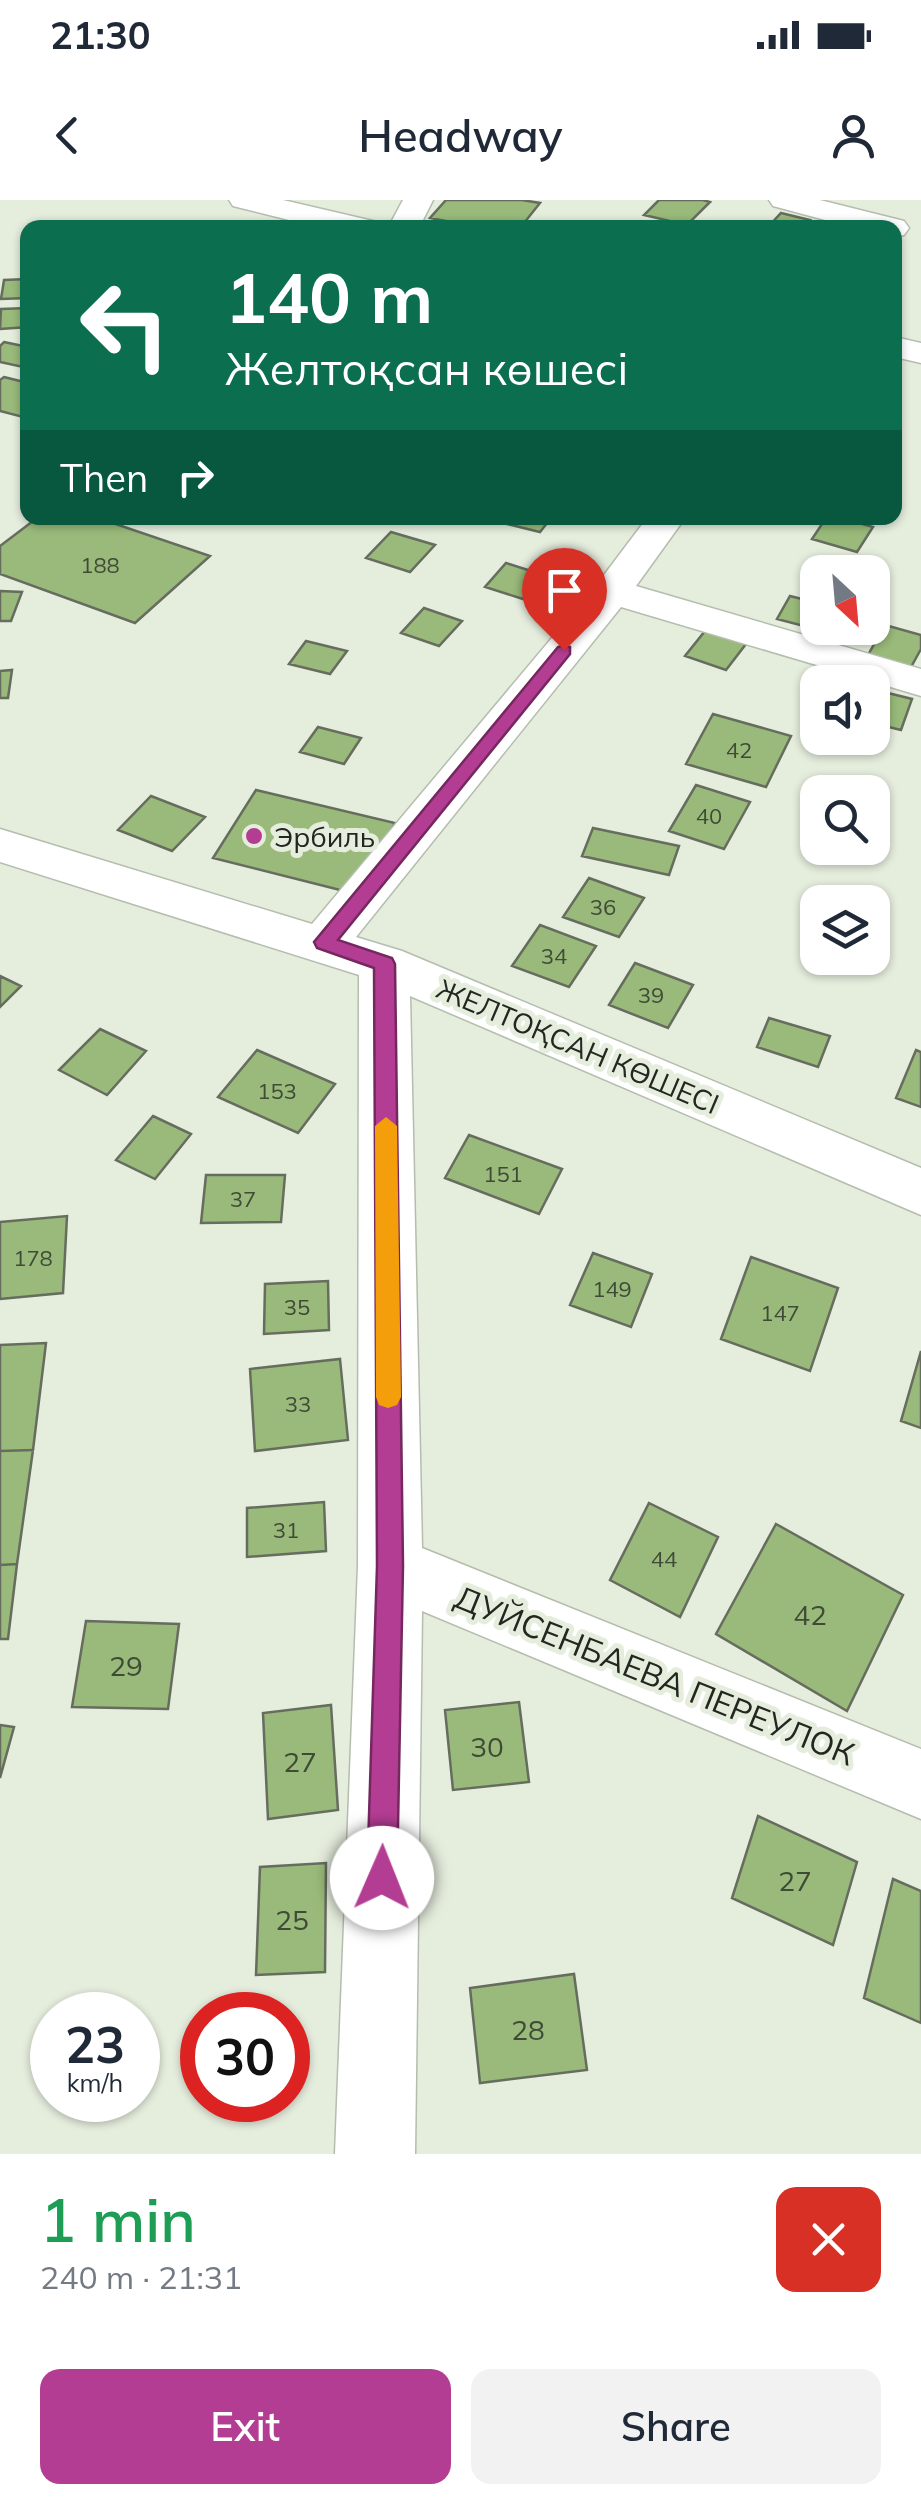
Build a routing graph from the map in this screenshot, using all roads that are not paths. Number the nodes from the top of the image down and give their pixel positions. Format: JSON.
{"nodes":[{"id":1,"x":244,"y":200,"type":"edge"},
{"id":2,"x":784,"y":200,"type":"edge"},
{"id":3,"x":328,"y":220,"type":"edge"},
{"id":4,"x":877,"y":220,"type":"edge"},
{"id":5,"x":661,"y":525,"type":"edge"},
{"id":6,"x":612,"y":592,"type":"junction"},
{"id":7,"x":921,"y":683,"type":"edge"},
{"id":8,"x":0,"y":845,"type":"edge"},
{"id":9,"x":324,"y":942,"type":"junction"},
{"id":10,"x":384,"y":964,"type":"junction"},
{"id":11,"x":921,"y":1192,"type":"edge"},
{"id":12,"x":390,"y":1566,"type":"junction"},
{"id":13,"x":921,"y":1784,"type":"edge"},
{"id":14,"x":361,"y":2153,"type":"edge"}],
"edges":[{"from":1,"to":3,"type":"street"},
{"from":2,"to":4,"type":"street"},
{"from":5,"to":6,"type":"street"},
{"from":6,"to":7,"type":"street"},
{"from":6,"to":9,"type":"street"},
{"from":8,"to":9,"type":"street","name":"ЖЕЛТОҚСАН КӨШЕСІ"},
{"from":9,"to":10,"type":"street","name":"ЖЕЛТОҚСАН КӨШЕСІ"},
{"from":10,"to":11,"type":"street","name":"ЖЕЛТОҚСАН КӨШЕСІ"},
{"from":10,"to":12,"type":"street"},
{"from":12,"to":13,"type":"street","name":"ДУЙСЕНБАЕВА ПЕРЕУЛОК"},
{"from":12,"to":14,"type":"street"}]}
